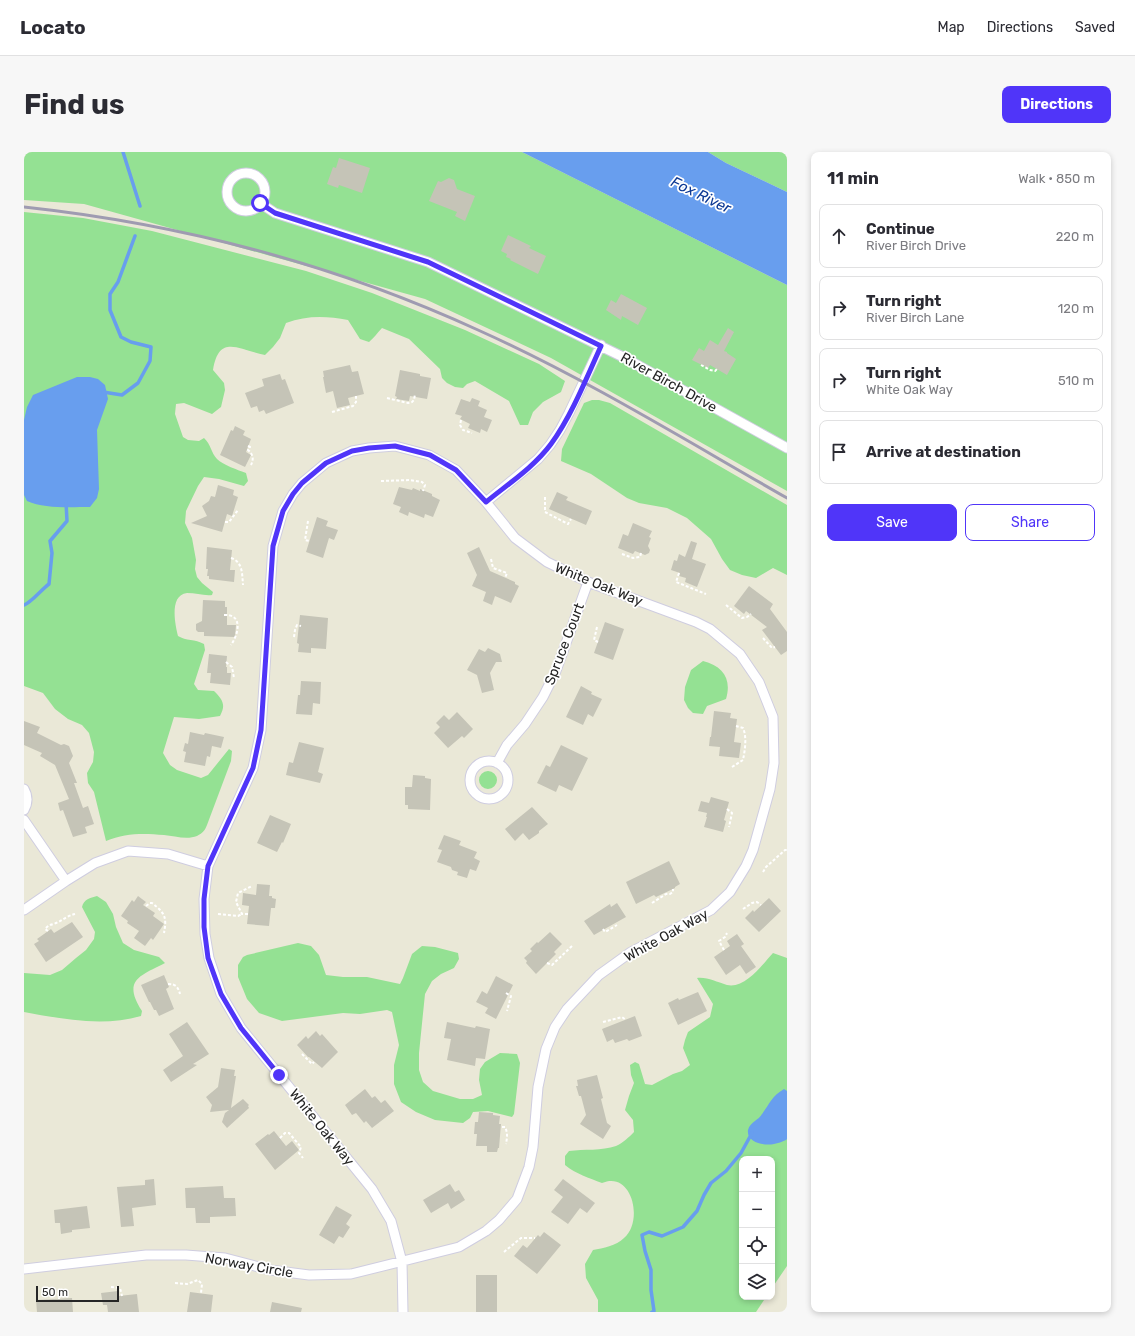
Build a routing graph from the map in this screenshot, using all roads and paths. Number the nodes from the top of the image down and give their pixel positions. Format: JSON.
{"nodes":[{"id":1,"x":260,"y":203,"type":"junction"},
{"id":2,"x":601,"y":346,"type":"junction"},
{"id":3,"x":701,"y":365,"type":"dead end"},
{"id":4,"x":717,"y":369,"type":"dead end"},
{"id":5,"x":415,"y":394,"type":"dead end"},
{"id":6,"x":356,"y":396,"type":"dead end"},
{"id":7,"x":387,"y":398,"type":"dead end"},
{"id":8,"x":332,"y":412,"type":"dead end"},
{"id":9,"x":461,"y":420,"type":"dead end"},
{"id":10,"x":472,"y":433,"type":"dead end"},
{"id":11,"x":248,"y":446,"type":"dead end"},
{"id":12,"x":787,"y":448,"type":"edge"},
{"id":13,"x":251,"y":465,"type":"dead end"},
{"id":14,"x":381,"y":481,"type":"dead end"},
{"id":15,"x":423,"y":491,"type":"dead end"},
{"id":16,"x":545,"y":497,"type":"dead end"},
{"id":17,"x":486,"y":502,"type":"junction"},
{"id":18,"x":238,"y":510,"type":"dead end"},
{"id":19,"x":571,"y":519,"type":"dead end"},
{"id":20,"x":308,"y":521,"type":"dead end"},
{"id":21,"x":225,"y":522,"type":"dead end"},
{"id":22,"x":310,"y":541,"type":"dead end"},
{"id":23,"x":641,"y":553,"type":"dead end"},
{"id":24,"x":622,"y":554,"type":"dead end"},
{"id":25,"x":231,"y":558,"type":"dead end"},
{"id":26,"x":491,"y":560,"type":"dead end"},
{"id":27,"x":679,"y":573,"type":"dead end"},
{"id":28,"x":505,"y":578,"type":"dead end"},
{"id":29,"x":588,"y":582,"type":"junction"},
{"id":30,"x":243,"y":585,"type":"dead end"},
{"id":31,"x":706,"y":594,"type":"dead end"},
{"id":32,"x":726,"y":605,"type":"dead end"},
{"id":33,"x":751,"y":614,"type":"dead end"},
{"id":34,"x":224,"y":615,"type":"dead end"},
{"id":35,"x":302,"y":626,"type":"dead end"},
{"id":36,"x":598,"y":627,"type":"dead end"},
{"id":37,"x":294,"y":637,"type":"dead end"},
{"id":38,"x":763,"y":638,"type":"dead end"},
{"id":39,"x":598,"y":642,"type":"dead end"},
{"id":40,"x":231,"y":645,"type":"dead end"},
{"id":41,"x":775,"y":647,"type":"dead end"},
{"id":42,"x":226,"y":662,"type":"dead end"},
{"id":43,"x":234,"y":678,"type":"dead end"},
{"id":44,"x":736,"y":726,"type":"dead end"},
{"id":45,"x":497,"y":763,"type":"junction"},
{"id":46,"x":732,"y":767,"type":"dead end"},
{"id":47,"x":24,"y":789,"type":"edge"},
{"id":48,"x":24,"y":810,"type":"edge"},
{"id":49,"x":727,"y":810,"type":"dead end"},
{"id":50,"x":24,"y":820,"type":"edge"},
{"id":51,"x":729,"y":827,"type":"dead end"},
{"id":52,"x":787,"y":850,"type":"edge"},
{"id":53,"x":208,"y":866,"type":"junction"},
{"id":54,"x":763,"y":872,"type":"dead end"},
{"id":55,"x":66,"y":881,"type":"junction"},
{"id":56,"x":252,"y":886,"type":"dead end"},
{"id":57,"x":673,"y":889,"type":"dead end"},
{"id":58,"x":652,"y":903,"type":"dead end"},
{"id":59,"x":761,"y":905,"type":"dead end"},
{"id":60,"x":146,"y":906,"type":"dead end"},
{"id":61,"x":743,"y":909,"type":"dead end"},
{"id":62,"x":24,"y":910,"type":"edge"},
{"id":63,"x":75,"y":914,"type":"dead end"},
{"id":64,"x":218,"y":914,"type":"dead end"},
{"id":65,"x":242,"y":914,"type":"junction"},
{"id":66,"x":248,"y":914,"type":"dead end"},
{"id":67,"x":617,"y":925,"type":"dead end"},
{"id":68,"x":603,"y":929,"type":"dead end"},
{"id":69,"x":48,"y":931,"type":"dead end"},
{"id":70,"x":164,"y":933,"type":"dead end"},
{"id":71,"x":727,"y":933,"type":"dead end"},
{"id":72,"x":573,"y":945,"type":"dead end"},
{"id":73,"x":724,"y":950,"type":"dead end"},
{"id":74,"x":547,"y":963,"type":"dead end"},
{"id":75,"x":168,"y":984,"type":"dead end"},
{"id":76,"x":506,"y":993,"type":"dead end"},
{"id":77,"x":180,"y":994,"type":"dead end"},
{"id":78,"x":507,"y":1011,"type":"dead end"},
{"id":79,"x":626,"y":1020,"type":"dead end"},
{"id":80,"x":603,"y":1022,"type":"dead end"},
{"id":81,"x":302,"y":1054,"type":"dead end"},
{"id":82,"x":314,"y":1062,"type":"dead end"},
{"id":83,"x":502,"y":1127,"type":"dead end"},
{"id":84,"x":280,"y":1138,"type":"dead end"},
{"id":85,"x":506,"y":1144,"type":"dead end"},
{"id":86,"x":303,"y":1158,"type":"dead end"},
{"id":87,"x":535,"y":1238,"type":"dead end"},
{"id":88,"x":504,"y":1252,"type":"dead end"},
{"id":89,"x":402,"y":1262,"type":"junction"},
{"id":90,"x":24,"y":1269,"type":"edge"},
{"id":91,"x":175,"y":1283,"type":"dead end"},
{"id":92,"x":111,"y":1287,"type":"dead end"},
{"id":93,"x":43,"y":1293,"type":"dead end"},
{"id":94,"x":201,"y":1293,"type":"dead end"},
{"id":95,"x":122,"y":1296,"type":"dead end"},
{"id":96,"x":59,"y":1300,"type":"dead end"},
{"id":97,"x":403,"y":1312,"type":"edge"}],
"edges":[{"from":1,"to":1,"type":"street"},
{"from":1,"to":2,"type":"street","name":"River Birch Drive"},
{"from":2,"to":12,"type":"street","name":"River Birch Drive"},
{"from":2,"to":17,"type":"street"},
{"from":3,"to":4,"type":"path"},
{"from":5,"to":7,"type":"path"},
{"from":6,"to":8,"type":"path"},
{"from":9,"to":10,"type":"path"},
{"from":11,"to":13,"type":"path"},
{"from":14,"to":15,"type":"path"},
{"from":16,"to":19,"type":"path"},
{"from":17,"to":29,"type":"street","name":"White Oak Way"},
{"from":17,"to":53,"type":"street","name":"White Oak Way"},
{"from":18,"to":21,"type":"path"},
{"from":20,"to":22,"type":"path"},
{"from":23,"to":24,"type":"path"},
{"from":25,"to":30,"type":"path"},
{"from":26,"to":28,"type":"path"},
{"from":27,"to":31,"type":"path"},
{"from":29,"to":45,"type":"street","name":"Spruce Court"},
{"from":29,"to":89,"type":"street","name":"White Oak Way"},
{"from":32,"to":33,"type":"path"},
{"from":34,"to":40,"type":"path"},
{"from":35,"to":37,"type":"path"},
{"from":36,"to":39,"type":"path"},
{"from":38,"to":41,"type":"path"},
{"from":42,"to":43,"type":"path"},
{"from":44,"to":46,"type":"path"},
{"from":45,"to":45,"type":"street"},
{"from":47,"to":48,"type":"street"},
{"from":49,"to":51,"type":"path"},
{"from":50,"to":55,"type":"street"},
{"from":52,"to":54,"type":"path"},
{"from":53,"to":55,"type":"street"},
{"from":53,"to":89,"type":"street","name":"White Oak Way"},
{"from":55,"to":62,"type":"street"},
{"from":56,"to":65,"type":"path"},
{"from":57,"to":58,"type":"path"},
{"from":59,"to":61,"type":"path"},
{"from":60,"to":70,"type":"path"},
{"from":63,"to":69,"type":"path"},
{"from":64,"to":65,"type":"path"},
{"from":65,"to":66,"type":"path"},
{"from":67,"to":68,"type":"path"},
{"from":71,"to":73,"type":"path"},
{"from":72,"to":74,"type":"path"},
{"from":75,"to":77,"type":"path"},
{"from":76,"to":78,"type":"path"},
{"from":79,"to":80,"type":"path"},
{"from":81,"to":82,"type":"path"},
{"from":83,"to":85,"type":"path"},
{"from":84,"to":86,"type":"path"},
{"from":87,"to":88,"type":"path"},
{"from":89,"to":90,"type":"street","name":"Norway Circle"},
{"from":89,"to":97,"type":"street","name":"White Oak Way"},
{"from":91,"to":94,"type":"path"},
{"from":92,"to":95,"type":"path"},
{"from":93,"to":96,"type":"path"}]}
